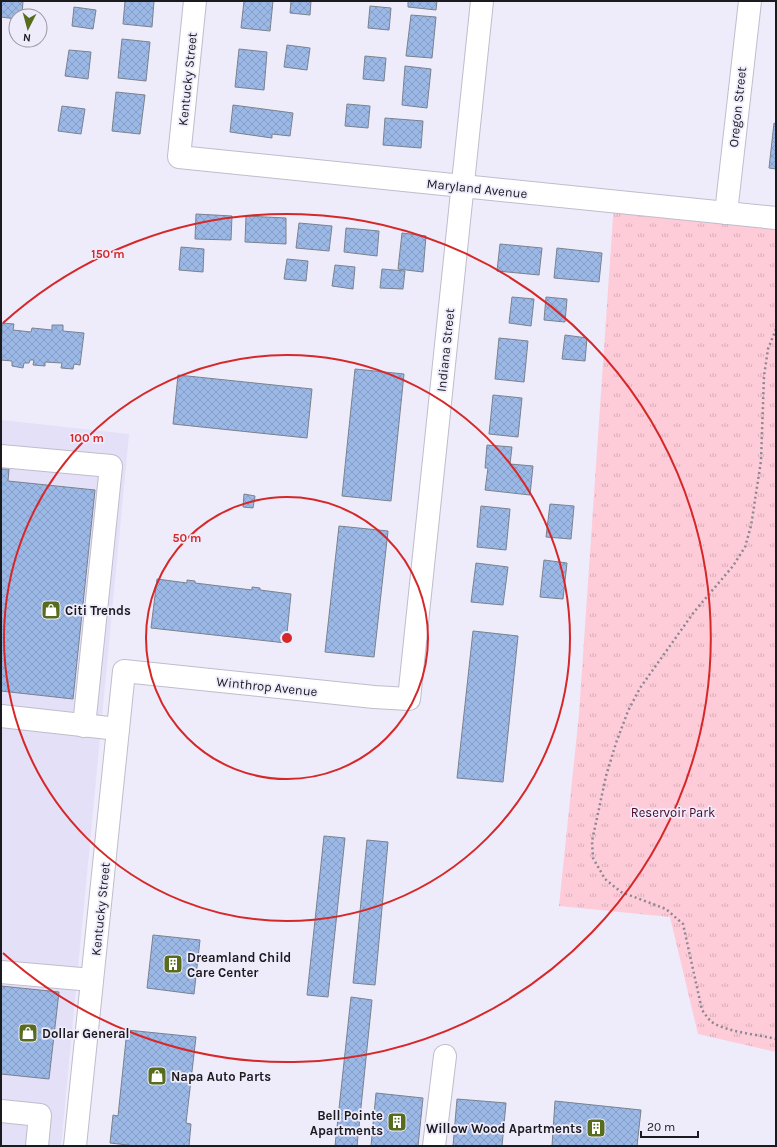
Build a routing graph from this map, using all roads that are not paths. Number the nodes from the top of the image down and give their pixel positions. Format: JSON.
{"nodes":[{"id":1,"x":195,"y":1,"type":"edge"},
{"id":2,"x":482,"y":1,"type":"edge"},
{"id":3,"x":750,"y":1,"type":"edge"},
{"id":4,"x":179,"y":157,"type":"joint"},
{"id":5,"x":462,"y":186,"type":"junction"},
{"id":6,"x":726,"y":213,"type":"junction"},
{"id":7,"x":776,"y":218,"type":"edge"},
{"id":8,"x":1,"y":456,"type":"edge"},
{"id":9,"x":124,"y":671,"type":"joint"},
{"id":10,"x":409,"y":699,"type":"joint"},
{"id":11,"x":1,"y":716,"type":"edge"},
{"id":12,"x":84,"y":726,"type":"junction"},
{"id":13,"x":118,"y":729,"type":"junction"},
{"id":14,"x":1,"y":972,"type":"edge"},
{"id":15,"x":92,"y":980,"type":"junction"},
{"id":16,"x":445,"y":1056,"type":"dead end"},
{"id":17,"x":1,"y":1111,"type":"edge"},
{"id":18,"x":37,"y":1146,"type":"edge"},
{"id":19,"x":75,"y":1146,"type":"edge"},
{"id":20,"x":434,"y":1146,"type":"edge"}],
"edges":[{"from":1,"to":4,"type":"street","name":"Kentucky Street"},
{"from":2,"to":5,"type":"street","name":"Indiana Street"},
{"from":3,"to":6,"type":"street","name":"Oregon Street"},
{"from":4,"to":5,"type":"street","name":"Maryland Avenue"},
{"from":5,"to":6,"type":"street","name":"Maryland Avenue"},
{"from":5,"to":10,"type":"street","name":"Indiana Street"},
{"from":6,"to":7,"type":"street","name":"Maryland Avenue"},
{"from":8,"to":12,"type":"street"},
{"from":9,"to":10,"type":"street","name":"Winthrop Avenue"},
{"from":9,"to":13,"type":"street","name":"Kentucky Street"},
{"from":11,"to":12,"type":"street"},
{"from":12,"to":13,"type":"street"},
{"from":13,"to":15,"type":"street","name":"Kentucky Street"},
{"from":14,"to":15,"type":"street"},
{"from":15,"to":19,"type":"street","name":"Kentucky Street"},
{"from":16,"to":20,"type":"street"},
{"from":17,"to":18,"type":"street"}]}
